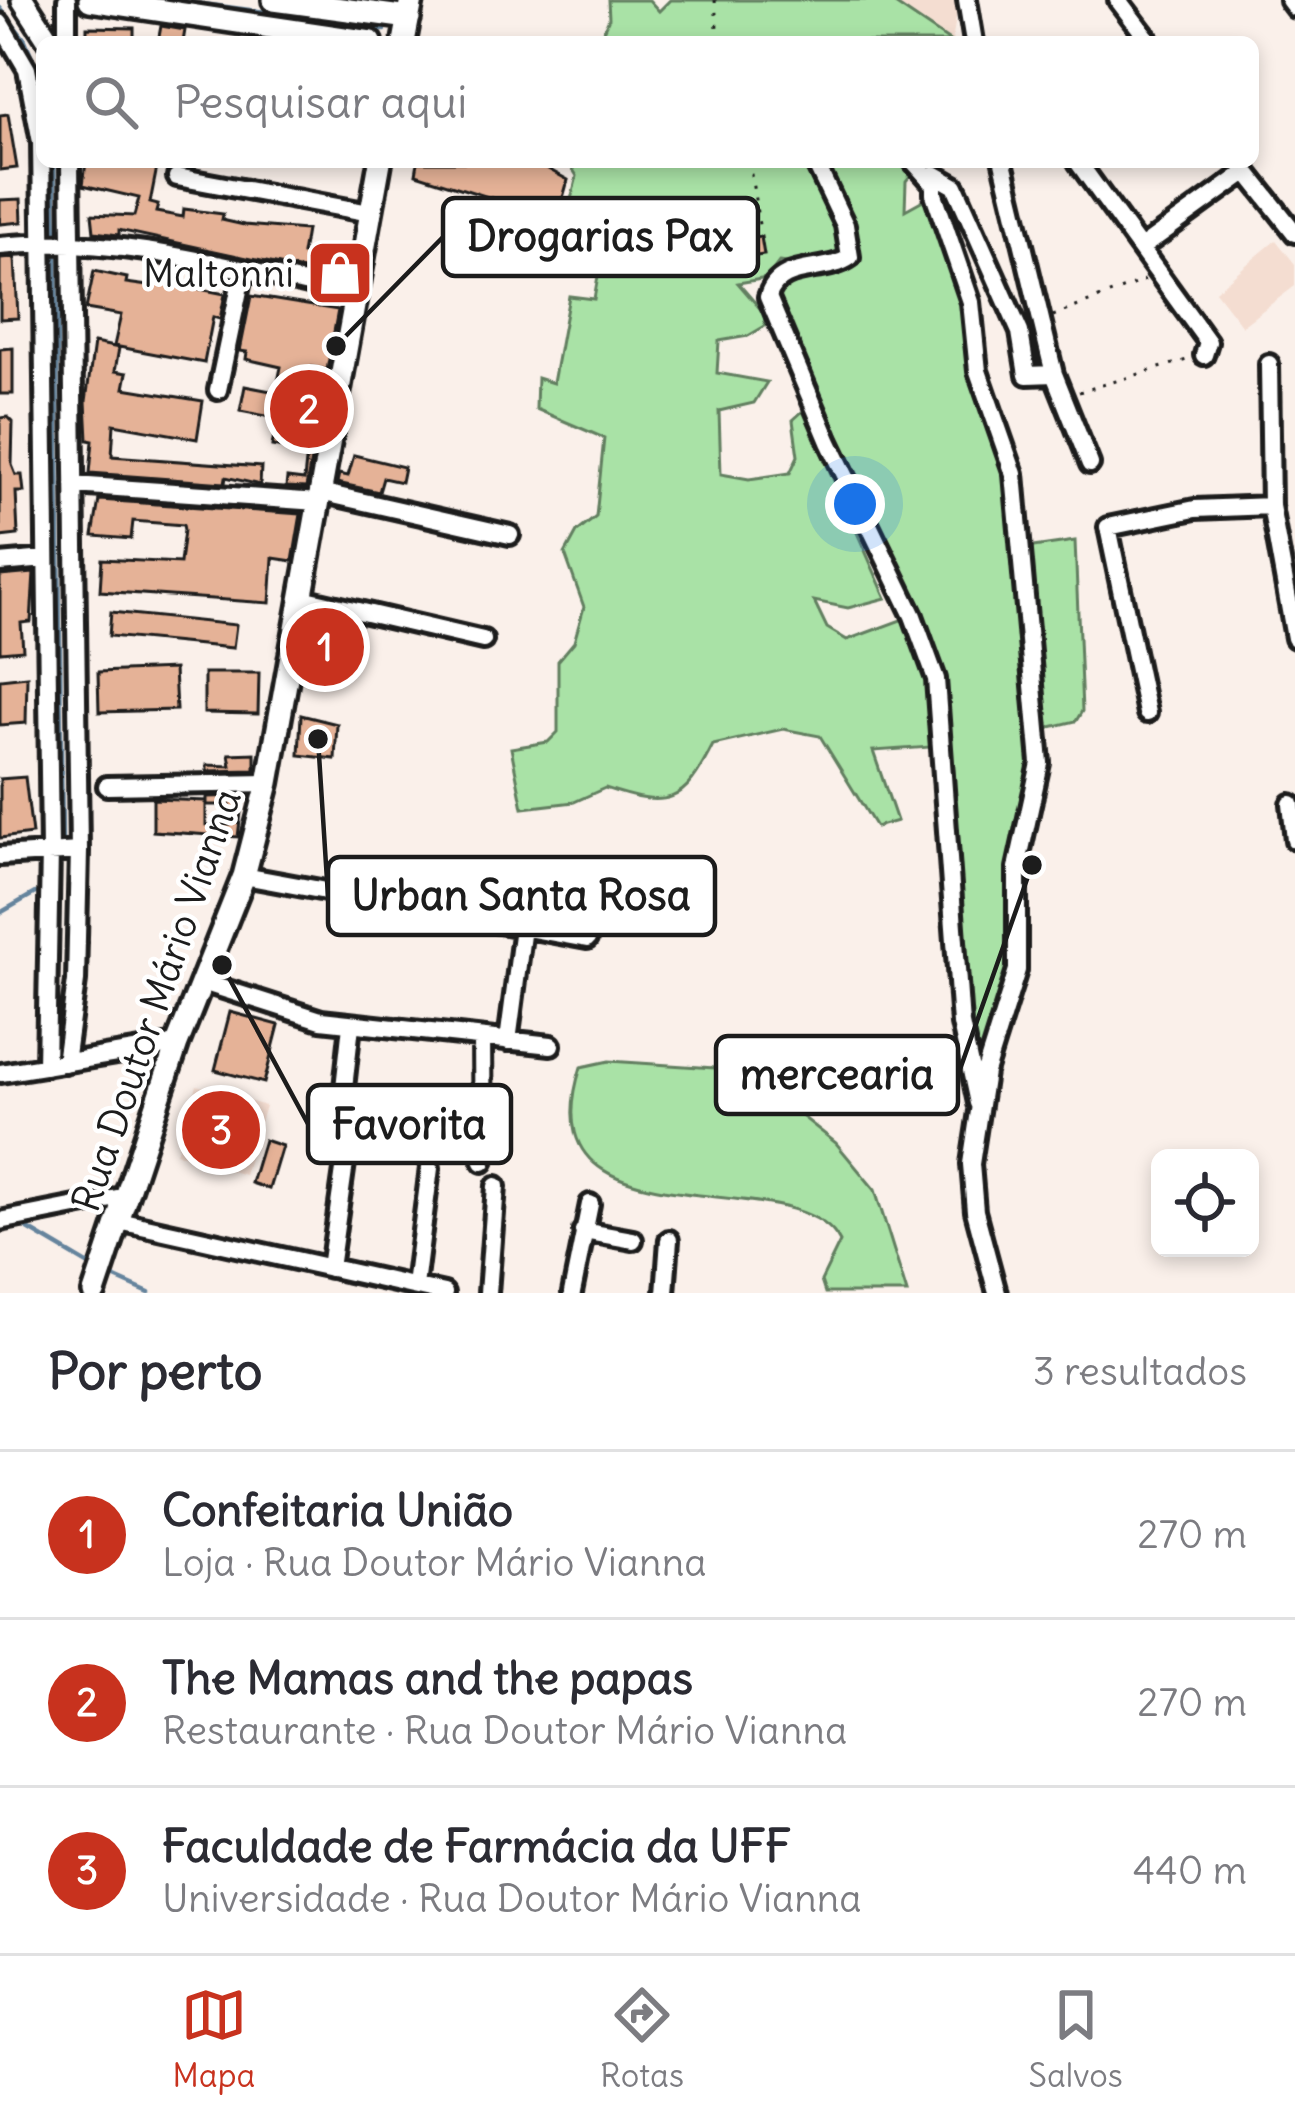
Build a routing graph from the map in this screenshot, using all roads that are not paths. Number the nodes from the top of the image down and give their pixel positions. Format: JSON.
{"nodes":[{"id":1,"x":23,"y":0,"type":"edge"},
{"id":2,"x":67,"y":0,"type":"edge"},
{"id":3,"x":90,"y":0,"type":"edge"},
{"id":4,"x":274,"y":0,"type":"edge"},
{"id":5,"x":967,"y":0,"type":"edge"},
{"id":6,"x":1118,"y":0,"type":"edge"},
{"id":7,"x":1289,"y":0,"type":"edge"},
{"id":8,"x":309,"y":6,"type":"junction"},
{"id":9,"x":1295,"y":8,"type":"edge"},
{"id":10,"x":410,"y":9,"type":"edge"},
{"id":11,"x":0,"y":23,"type":"edge"},
{"id":12,"x":304,"y":32,"type":"junction"},
{"id":13,"x":46,"y":36,"type":"edge"},
{"id":14,"x":67,"y":36,"type":"edge"},
{"id":15,"x":330,"y":36,"type":"edge"},
{"id":16,"x":973,"y":36,"type":"edge"},
{"id":17,"x":1145,"y":36,"type":"edge"},
{"id":18,"x":36,"y":106,"type":"edge"},
{"id":19,"x":45,"y":168,"type":"edge"},
{"id":20,"x":69,"y":168,"type":"edge"},
{"id":21,"x":379,"y":168,"type":"edge"},
{"id":22,"x":818,"y":168,"type":"edge"},
{"id":23,"x":919,"y":168,"type":"edge"},
{"id":24,"x":1004,"y":168,"type":"edge"},
{"id":25,"x":1082,"y":168,"type":"edge"},
{"id":26,"x":1241,"y":168,"type":"edge"},
{"id":27,"x":1243,"y":168,"type":"edge"},
{"id":28,"x":177,"y":177,"type":"dead end"},
{"id":29,"x":931,"y":181,"type":"junction"},
{"id":30,"x":370,"y":213,"type":"junction"},
{"id":31,"x":1295,"y":233,"type":"edge"},
{"id":32,"x":57,"y":243,"type":"junction"},
{"id":33,"x":0,"y":246,"type":"edge"},
{"id":34,"x":1141,"y":248,"type":"junction"},
{"id":35,"x":243,"y":271,"type":"junction"},
{"id":36,"x":358,"y":295,"type":"junction"},
{"id":37,"x":1204,"y":355,"type":"road end"},
{"id":38,"x":1270,"y":364,"type":"dead end"},
{"id":39,"x":1054,"y":374,"type":"junction"},
{"id":40,"x":218,"y":390,"type":"dead end"},
{"id":41,"x":1090,"y":464,"type":"dead end"},
{"id":42,"x":74,"y":485,"type":"junction"},
{"id":43,"x":319,"y":497,"type":"junction"},
{"id":44,"x":1271,"y":506,"type":"junction"},
{"id":45,"x":510,"y":535,"type":"dead end"},
{"id":46,"x":1287,"y":547,"type":"edge"},
{"id":47,"x":46,"y":559,"type":"junction"},
{"id":48,"x":0,"y":563,"type":"edge"},
{"id":49,"x":302,"y":598,"type":"junction"},
{"id":50,"x":1295,"y":638,"type":"edge"},
{"id":51,"x":483,"y":640,"type":"dead end"},
{"id":52,"x":1147,"y":712,"type":"dead end"},
{"id":53,"x":268,"y":783,"type":"junction"},
{"id":54,"x":107,"y":786,"type":"dead end"},
{"id":55,"x":1292,"y":804,"type":"dead end"},
{"id":56,"x":1295,"y":840,"type":"edge"},
{"id":57,"x":50,"y":851,"type":"junction"},
{"id":58,"x":79,"y":851,"type":"junction"},
{"id":59,"x":0,"y":856,"type":"edge"},
{"id":60,"x":244,"y":876,"type":"junction"},
{"id":61,"x":523,"y":927,"type":"junction"},
{"id":62,"x":587,"y":938,"type":"dead end"},
{"id":63,"x":202,"y":982,"type":"junction"},
{"id":64,"x":351,"y":1025,"type":"junction"},
{"id":65,"x":482,"y":1038,"type":"junction"},
{"id":66,"x":508,"y":1041,"type":"junction"},
{"id":67,"x":177,"y":1044,"type":"junction"},
{"id":68,"x":551,"y":1045,"type":"dead end"},
{"id":69,"x":56,"y":1064,"type":"junction"},
{"id":70,"x":1,"y":1073,"type":"edge"},
{"id":71,"x":978,"y":1103,"type":"junction"},
{"id":72,"x":339,"y":1133,"type":"dead end"},
{"id":73,"x":483,"y":1162,"type":"dead end"},
{"id":74,"x":345,"y":1163,"type":"dead end"},
{"id":75,"x":430,"y":1168,"type":"dead end"},
{"id":76,"x":496,"y":1186,"type":"dead end"},
{"id":77,"x":127,"y":1196,"type":"junction"},
{"id":78,"x":590,"y":1204,"type":"dead end"},
{"id":79,"x":0,"y":1221,"type":"edge"},
{"id":80,"x":119,"y":1221,"type":"junction"},
{"id":81,"x":583,"y":1231,"type":"junction"},
{"id":82,"x":633,"y":1240,"type":"dead end"},
{"id":83,"x":669,"y":1240,"type":"dead end"},
{"id":84,"x":330,"y":1268,"type":"junction"},
{"id":85,"x":369,"y":1285,"type":"edge"},
{"id":86,"x":429,"y":1291,"type":"edge"},
{"id":87,"x":94,"y":1293,"type":"edge"},
{"id":88,"x":488,"y":1293,"type":"edge"},
{"id":89,"x":572,"y":1293,"type":"edge"},
{"id":90,"x":665,"y":1293,"type":"edge"},
{"id":91,"x":997,"y":1293,"type":"edge"}],
"edges":[{"from":1,"to":13,"type":"main road"},
{"from":2,"to":14,"type":"street"},
{"from":3,"to":12,"type":"main road"},
{"from":4,"to":8,"type":"main road"},
{"from":5,"to":16,"type":"street"},
{"from":6,"to":17,"type":"street"},
{"from":7,"to":9,"type":"street"},
{"from":8,"to":10,"type":"main road"},
{"from":8,"to":12,"type":"main road"},
{"from":11,"to":18,"type":"street"},
{"from":12,"to":15,"type":"main road"},
{"from":19,"to":32,"type":"street"},
{"from":20,"to":32,"type":"street"},
{"from":21,"to":30,"type":"main road","name":"Rua Doutor Mário Vianna"},
{"from":22,"to":71,"type":"street"},
{"from":23,"to":29,"type":"street"},
{"from":24,"to":39,"type":"street"},
{"from":25,"to":34,"type":"street"},
{"from":26,"to":34,"type":"street"},
{"from":27,"to":31,"type":"street"},
{"from":28,"to":30,"type":"street"},
{"from":29,"to":39,"type":"street"},
{"from":29,"to":71,"type":"street"},
{"from":30,"to":36,"type":"main road","name":"Rua Doutor Mário Vianna"},
{"from":32,"to":33,"type":"street"},
{"from":32,"to":35,"type":"street"},
{"from":32,"to":42,"type":"street"},
{"from":32,"to":47,"type":"street"},
{"from":34,"to":37,"type":"street"},
{"from":35,"to":36,"type":"street"},
{"from":35,"to":40,"type":"street"},
{"from":36,"to":43,"type":"main road","name":"Rua Doutor Mário Vianna"},
{"from":38,"to":44,"type":"street"},
{"from":39,"to":41,"type":"street"},
{"from":42,"to":43,"type":"street"},
{"from":42,"to":58,"type":"street"},
{"from":43,"to":45,"type":"street"},
{"from":43,"to":49,"type":"main road","name":"Rua Doutor Mário Vianna"},
{"from":44,"to":46,"type":"street"},
{"from":44,"to":52,"type":"street"},
{"from":46,"to":50,"type":"street"},
{"from":47,"to":48,"type":"street"},
{"from":47,"to":57,"type":"street"},
{"from":49,"to":51,"type":"street"},
{"from":49,"to":53,"type":"main road","name":"Rua Doutor Mário Vianna"},
{"from":53,"to":54,"type":"street"},
{"from":53,"to":60,"type":"main road","name":"Rua Doutor Mário Vianna"},
{"from":55,"to":56,"type":"street"},
{"from":57,"to":58,"type":"street"},
{"from":57,"to":59,"type":"street"},
{"from":57,"to":69,"type":"street"},
{"from":58,"to":69,"type":"street"},
{"from":60,"to":61,"type":"street"},
{"from":60,"to":63,"type":"main road","name":"Rua Doutor Mário Vianna"},
{"from":61,"to":62,"type":"street"},
{"from":61,"to":66,"type":"street"},
{"from":63,"to":64,"type":"street"},
{"from":63,"to":67,"type":"main road","name":"Rua Doutor Mário Vianna"},
{"from":64,"to":65,"type":"street"},
{"from":64,"to":72,"type":"street"},
{"from":65,"to":66,"type":"street"},
{"from":65,"to":73,"type":"street"},
{"from":66,"to":68,"type":"street"},
{"from":67,"to":69,"type":"street"},
{"from":67,"to":77,"type":"main road","name":"Rua Doutor Mário Vianna"},
{"from":69,"to":70,"type":"street"},
{"from":71,"to":91,"type":"street"},
{"from":74,"to":84,"type":"street"},
{"from":75,"to":86,"type":"street"},
{"from":76,"to":88,"type":"street"},
{"from":77,"to":79,"type":"street"},
{"from":77,"to":80,"type":"main road","name":"Rua Doutor Mário Vianna"},
{"from":78,"to":81,"type":"street"},
{"from":80,"to":84,"type":"street"},
{"from":80,"to":87,"type":"main road","name":"Rua Doutor Mário Vianna"},
{"from":81,"to":82,"type":"street"},
{"from":81,"to":89,"type":"street"},
{"from":83,"to":90,"type":"street"},
{"from":84,"to":85,"type":"street"},
{"from":85,"to":86,"type":"street"}]}
